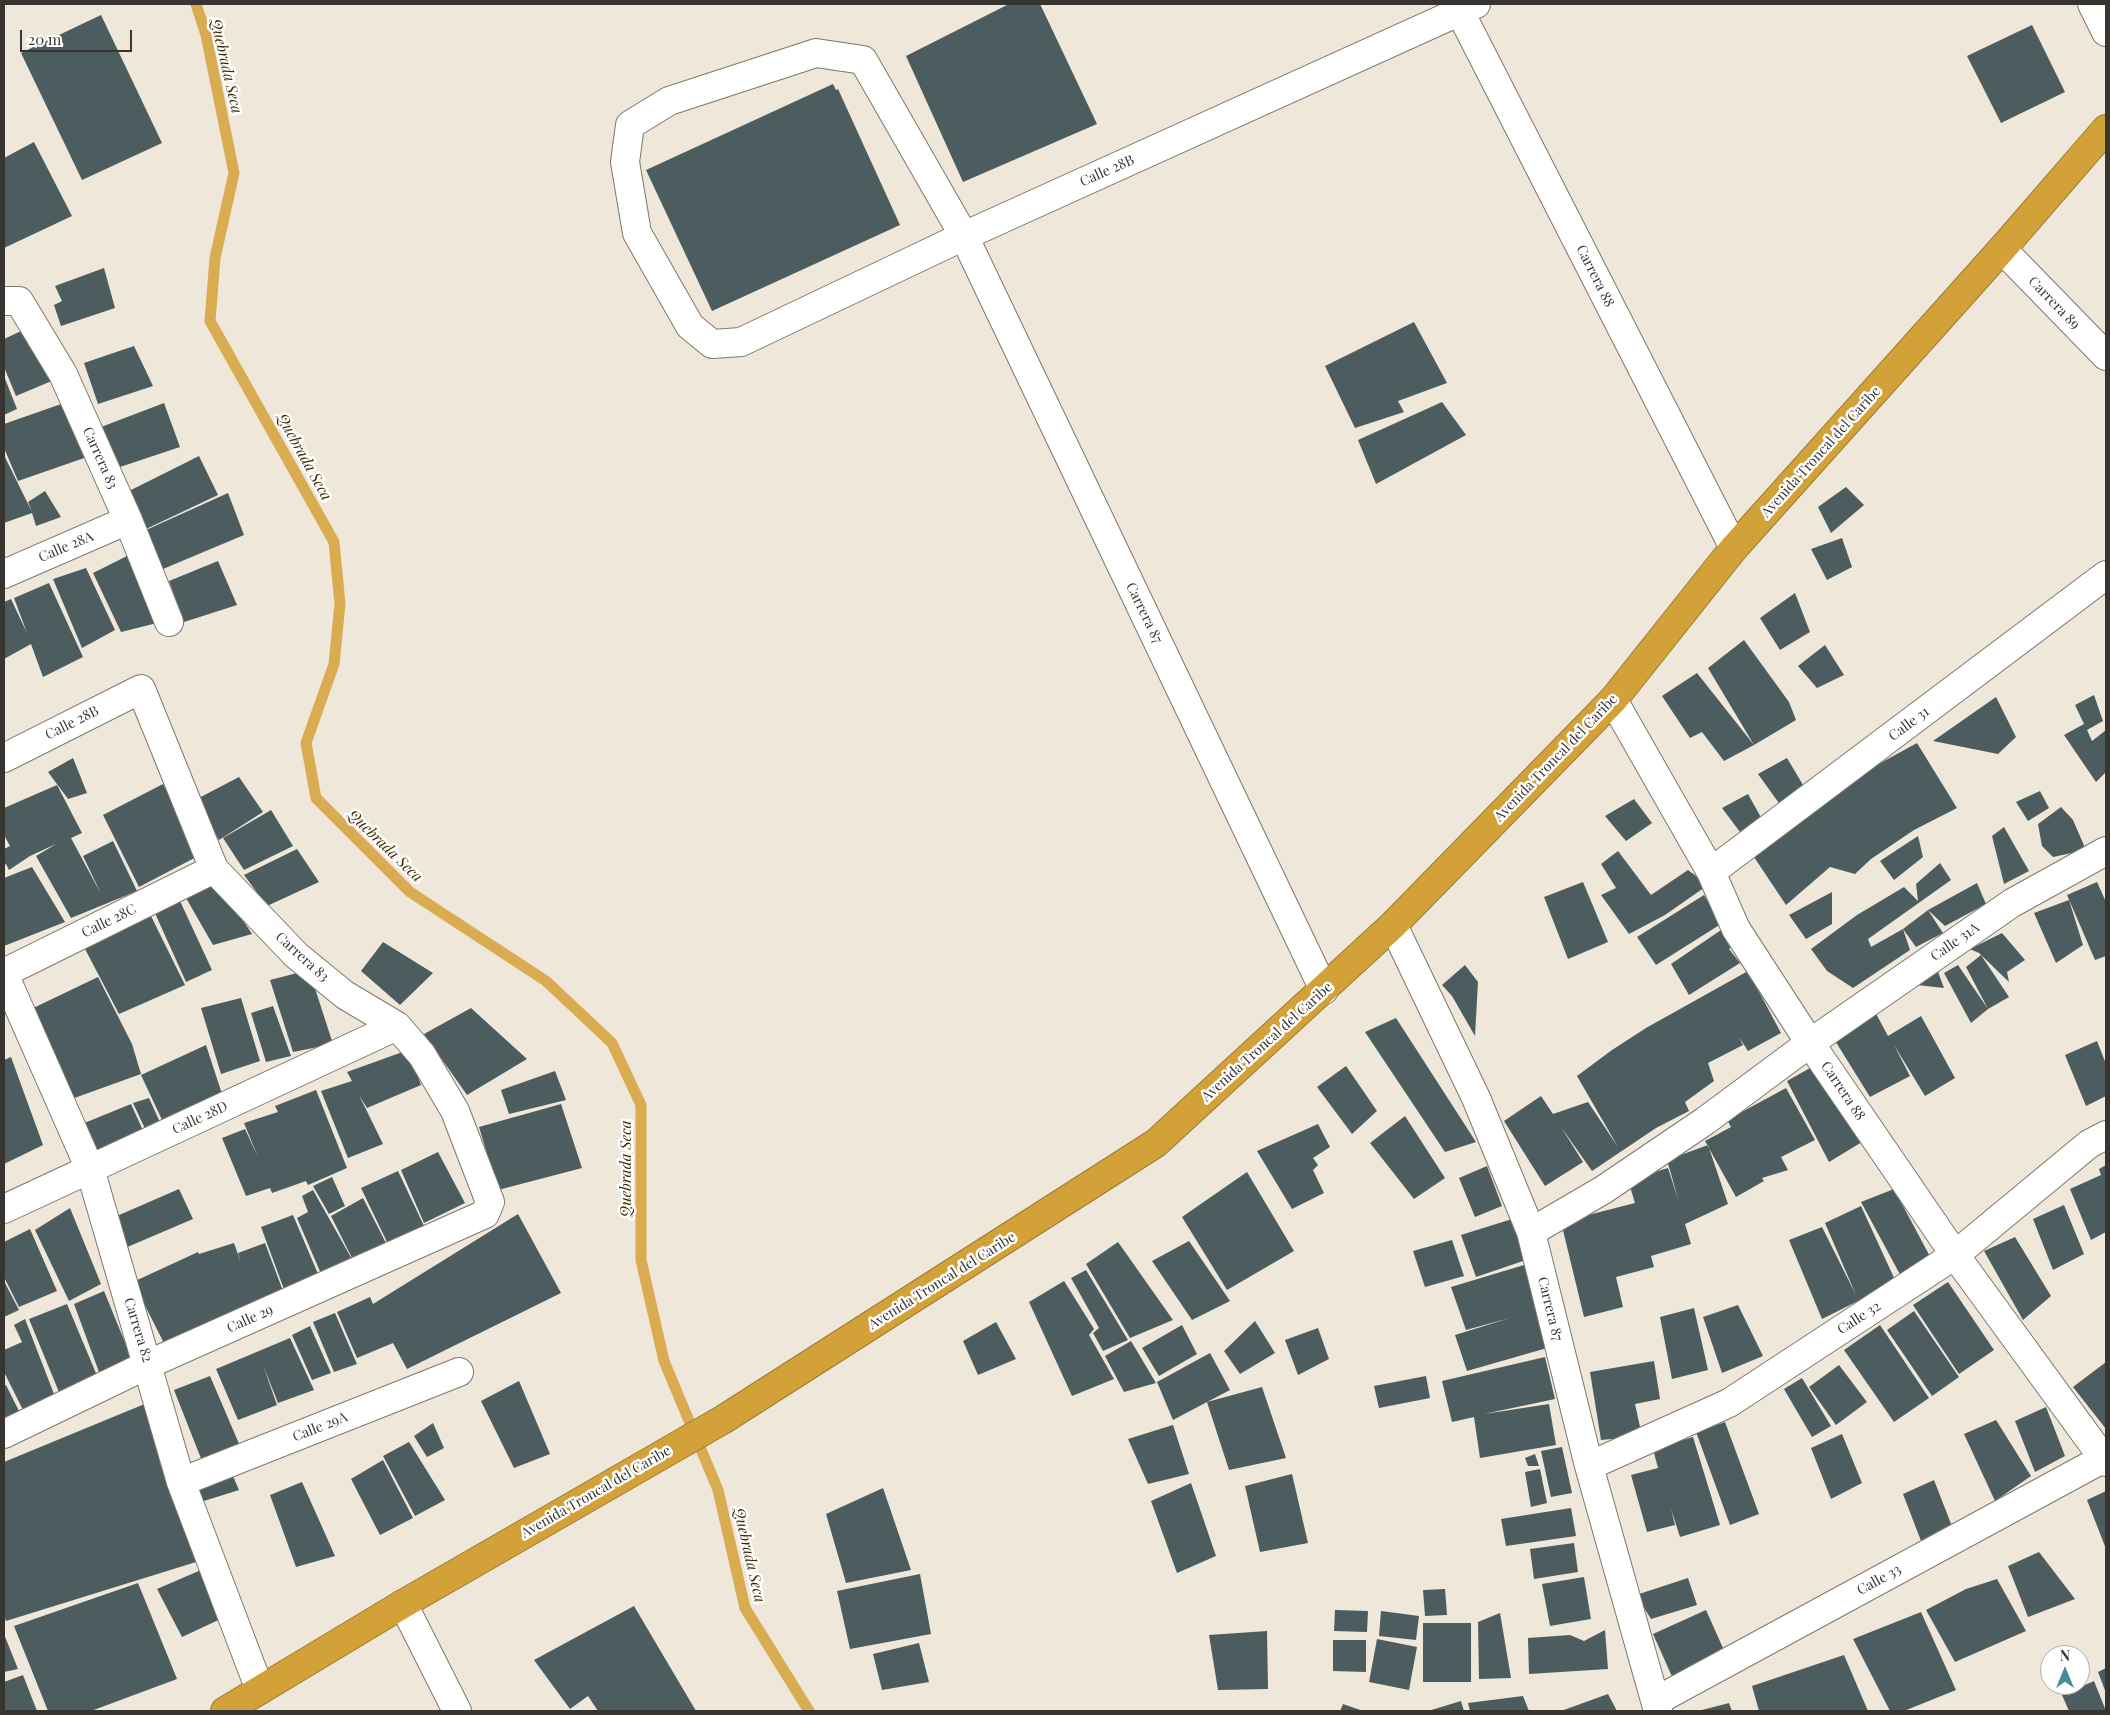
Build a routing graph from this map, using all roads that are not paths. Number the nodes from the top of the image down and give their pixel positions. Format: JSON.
{"nodes":[{"id":1,"x":2092,"y":4,"type":"edge"},
{"id":2,"x":1464,"y":6,"type":"edge"},
{"id":3,"x":2106,"y":32,"type":"edge"},
{"id":4,"x":2106,"y":129,"type":"edge"},
{"id":5,"x":964,"y":236,"type":"junction"},
{"id":6,"x":2002,"y":249,"type":"junction"},
{"id":7,"x":11,"y":301,"type":"edge"},
{"id":8,"x":741,"y":342,"type":"joint"},
{"id":9,"x":2106,"y":356,"type":"edge"},
{"id":10,"x":128,"y":520,"type":"junction"},
{"id":11,"x":1734,"y":548,"type":"junction"},
{"id":12,"x":4,"y":574,"type":"edge"},
{"id":13,"x":2106,"y":574,"type":"edge"},
{"id":14,"x":169,"y":622,"type":"dead end"},
{"id":15,"x":141,"y":689,"type":"joint"},
{"id":16,"x":1613,"y":700,"type":"junction"},
{"id":17,"x":4,"y":758,"type":"edge"},
{"id":18,"x":2106,"y":851,"type":"edge"},
{"id":19,"x":214,"y":869,"type":"junction"},
{"id":20,"x":1711,"y":872,"type":"junction"},
{"id":21,"x":1393,"y":925,"type":"junction"},
{"id":22,"x":4,"y":974,"type":"edge"},
{"id":23,"x":1324,"y":990,"type":"junction"},
{"id":24,"x":397,"y":1026,"type":"junction"},
{"id":25,"x":1810,"y":1043,"type":"junction"},
{"id":26,"x":2106,"y":1135,"type":"edge"},
{"id":27,"x":90,"y":1169,"type":"junction"},
{"id":28,"x":490,"y":1202,"type":"joint"},
{"id":29,"x":4,"y":1209,"type":"edge"},
{"id":30,"x":1531,"y":1232,"type":"junction"},
{"id":31,"x":1955,"y":1255,"type":"junction"},
{"id":32,"x":149,"y":1364,"type":"junction"},
{"id":33,"x":458,"y":1372,"type":"dead end"},
{"id":34,"x":4,"y":1434,"type":"edge"},
{"id":35,"x":2105,"y":1459,"type":"edge"},
{"id":36,"x":1589,"y":1466,"type":"junction"},
{"id":37,"x":181,"y":1482,"type":"junction"},
{"id":38,"x":403,"y":1604,"type":"junction"},
{"id":39,"x":260,"y":1690,"type":"junction"},
{"id":40,"x":1657,"y":1706,"type":"edge"},
{"id":41,"x":225,"y":1711,"type":"edge"},
{"id":42,"x":457,"y":1711,"type":"edge"}],
"edges":[{"from":1,"to":3,"type":"street"},
{"from":2,"to":5,"type":"street","name":"Calle 28B"},
{"from":2,"to":11,"type":"street","name":"Carrera 88"},
{"from":4,"to":6,"type":"highway","name":"Avenida Troncal del Caribe"},
{"from":5,"to":8,"type":"street","name":"Calle 28B"},
{"from":5,"to":8,"type":"street","name":"Carrera 87"},
{"from":5,"to":23,"type":"street","name":"Carrera 87"},
{"from":6,"to":9,"type":"street","name":"Carrera 89"},
{"from":6,"to":11,"type":"highway","name":"Avenida Troncal del Caribe"},
{"from":7,"to":10,"type":"street","name":"Carrera 83"},
{"from":10,"to":12,"type":"street","name":"Calle 28A"},
{"from":10,"to":14,"type":"street","name":"Carrera 83"},
{"from":11,"to":16,"type":"highway","name":"Avenida Troncal del Caribe"},
{"from":13,"to":20,"type":"street","name":"Calle 31"},
{"from":15,"to":17,"type":"street","name":"Calle 28B"},
{"from":15,"to":19,"type":"street","name":"Carrera 83"},
{"from":16,"to":20,"type":"street","name":"Carrera 88"},
{"from":16,"to":21,"type":"highway","name":"Avenida Troncal del Caribe"},
{"from":18,"to":25,"type":"street","name":"Calle 31A"},
{"from":19,"to":22,"type":"street","name":"Calle 28C"},
{"from":19,"to":24,"type":"street","name":"Carrera 83"},
{"from":20,"to":25,"type":"street","name":"Carrera 88"},
{"from":21,"to":23,"type":"highway","name":"Avenida Troncal del Caribe"},
{"from":21,"to":30,"type":"street","name":"Carrera 87"},
{"from":22,"to":27,"type":"street","name":"Carrera 82"},
{"from":23,"to":38,"type":"highway","name":"Avenida Troncal del Caribe"},
{"from":24,"to":27,"type":"street","name":"Calle 28D"},
{"from":24,"to":28,"type":"street","name":"Carrera 83"},
{"from":25,"to":30,"type":"street","name":"Calle 31A"},
{"from":25,"to":31,"type":"street","name":"Carrera 88"},
{"from":26,"to":31,"type":"street","name":"Calle 32"},
{"from":27,"to":29,"type":"street","name":"Calle 28D"},
{"from":27,"to":32,"type":"street","name":"Carrera 82"},
{"from":28,"to":32,"type":"street","name":"Calle 29"},
{"from":30,"to":36,"type":"street","name":"Carrera 87"},
{"from":31,"to":35,"type":"street","name":"Carrera 88"},
{"from":31,"to":36,"type":"street","name":"Calle 32"},
{"from":32,"to":34,"type":"street","name":"Calle 29"},
{"from":32,"to":37,"type":"street","name":"Carrera 82"},
{"from":33,"to":37,"type":"street","name":"Calle 29A"},
{"from":35,"to":40,"type":"street","name":"Calle 33"},
{"from":36,"to":40,"type":"street","name":"Carrera 87"},
{"from":37,"to":39,"type":"street","name":"Carrera 82"},
{"from":38,"to":39,"type":"highway","name":"Avenida Troncal del Caribe"},
{"from":38,"to":42,"type":"street"},
{"from":39,"to":41,"type":"highway","name":"Avenida Troncal del Caribe"}]}
